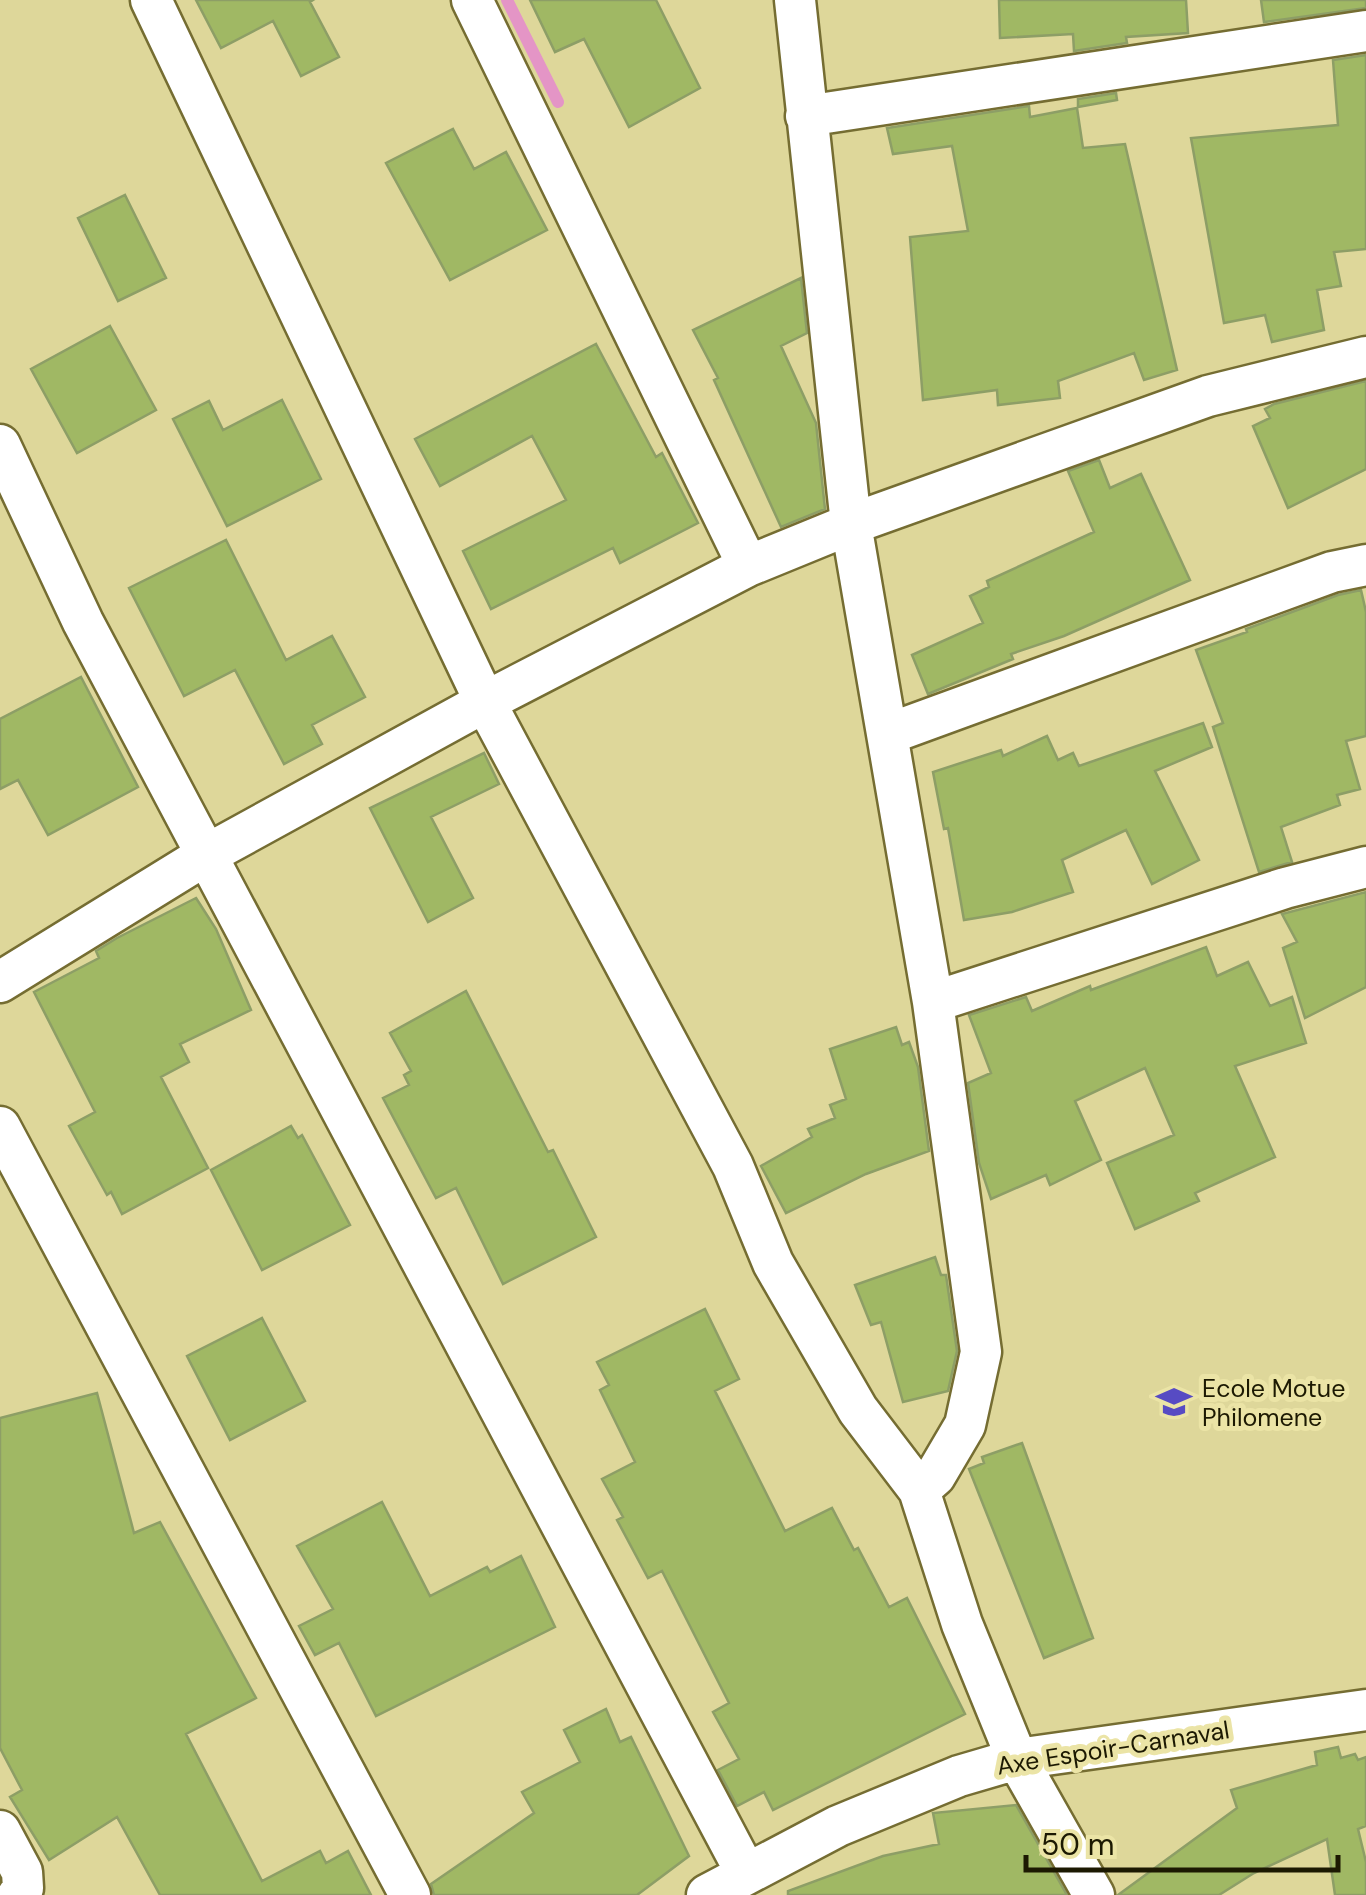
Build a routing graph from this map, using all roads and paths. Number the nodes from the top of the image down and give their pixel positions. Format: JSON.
{"nodes":[{"id":1,"x":151,"y":0,"type":"edge"},
{"id":2,"x":472,"y":0,"type":"edge"},
{"id":3,"x":796,"y":0,"type":"edge"},
{"id":4,"x":1366,"y":31,"type":"edge"},
{"id":5,"x":806,"y":116,"type":"junction"},
{"id":6,"x":1366,"y":357,"type":"edge"},
{"id":7,"x":0,"y":445,"type":"edge"},
{"id":8,"x":851,"y":524,"type":"junction"},
{"id":9,"x":1366,"y":565,"type":"edge"},
{"id":10,"x":748,"y":566,"type":"junction"},
{"id":11,"x":485,"y":702,"type":"junction"},
{"id":12,"x":888,"y":734,"type":"junction"},
{"id":13,"x":206,"y":856,"type":"junction"},
{"id":14,"x":1366,"y":867,"type":"edge"},
{"id":15,"x":0,"y":982,"type":"edge"},
{"id":16,"x":934,"y":1002,"type":"junction"},
{"id":17,"x":0,"y":1127,"type":"edge"},
{"id":18,"x":919,"y":1490,"type":"junction"},
{"id":19,"x":1366,"y":1710,"type":"edge"},
{"id":20,"x":1017,"y":1759,"type":"junction"},
{"id":21,"x":0,"y":1831,"type":"edge"},
{"id":22,"x":746,"y":1873,"type":"junction"},
{"id":23,"x":18,"y":1895,"type":"edge"},
{"id":24,"x":410,"y":1895,"type":"edge"},
{"id":25,"x":707,"y":1895,"type":"edge"},
{"id":26,"x":1094,"y":1895,"type":"edge"}],
"edges":[{"from":1,"to":11,"type":"street"},
{"from":2,"to":10,"type":"street"},
{"from":3,"to":5,"type":"street"},
{"from":4,"to":5,"type":"street"},
{"from":5,"to":8,"type":"street"},
{"from":6,"to":8,"type":"street"},
{"from":7,"to":13,"type":"street"},
{"from":8,"to":10,"type":"street"},
{"from":8,"to":12,"type":"street"},
{"from":9,"to":12,"type":"street"},
{"from":10,"to":11,"type":"street"},
{"from":11,"to":13,"type":"street"},
{"from":11,"to":18,"type":"street"},
{"from":12,"to":16,"type":"street"},
{"from":13,"to":15,"type":"street"},
{"from":13,"to":22,"type":"street"},
{"from":14,"to":16,"type":"street"},
{"from":16,"to":18,"type":"street"},
{"from":17,"to":24,"type":"street"},
{"from":18,"to":20,"type":"street"},
{"from":19,"to":20,"type":"street","name":"Axe Espoir-Carnaval"},
{"from":20,"to":22,"type":"street","name":"Axe Espoir-Carnaval"},
{"from":20,"to":26,"type":"street"},
{"from":21,"to":23,"type":"street"},
{"from":22,"to":25,"type":"street","name":"Axe Espoir-Carnaval"}]}
